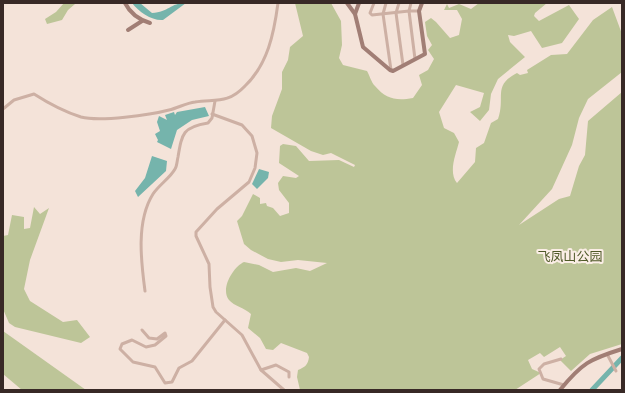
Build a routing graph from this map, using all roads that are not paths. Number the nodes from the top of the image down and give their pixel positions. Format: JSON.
{"nodes":[{"id":1,"x":125,"y":3,"type":"edge"},
{"id":2,"x":278,"y":3,"type":"edge"},
{"id":3,"x":347,"y":3,"type":"edge"},
{"id":4,"x":359,"y":3,"type":"edge"},
{"id":5,"x":374,"y":3,"type":"edge"},
{"id":6,"x":386,"y":3,"type":"edge"},
{"id":7,"x":399,"y":3,"type":"edge"},
{"id":8,"x":411,"y":3,"type":"edge"},
{"id":9,"x":422,"y":3,"type":"edge"},
{"id":10,"x":419,"y":11,"type":"junction"},
{"id":11,"x":408,"y":12,"type":"junction"},
{"id":12,"x":396,"y":13,"type":"junction"},
{"id":13,"x":355,"y":14,"type":"junction"},
{"id":14,"x":383,"y":14,"type":"junction"},
{"id":15,"x":142,"y":21,"type":"junction"},
{"id":16,"x":150,"y":23,"type":"dead end"},
{"id":17,"x":128,"y":30,"type":"dead end"},
{"id":18,"x":415,"y":60,"type":"junction"},
{"id":19,"x":403,"y":65,"type":"junction"},
{"id":20,"x":391,"y":70,"type":"junction"},
{"id":21,"x":214,"y":102,"type":"junction"},
{"id":22,"x":3,"y":109,"type":"edge"},
{"id":23,"x":212,"y":114,"type":"junction"},
{"id":24,"x":145,"y":291,"type":"dead end"},
{"id":25,"x":225,"y":320,"type":"junction"},
{"id":26,"x":142,"y":330,"type":"dead end"},
{"id":27,"x":622,"y":349,"type":"edge"},
{"id":28,"x":607,"y":354,"type":"junction"},
{"id":29,"x":561,"y":359,"type":"dead end"},
{"id":30,"x":261,"y":370,"type":"junction"},
{"id":31,"x":616,"y":371,"type":"dead end"},
{"id":32,"x":289,"y":377,"type":"dead end"},
{"id":33,"x":564,"y":385,"type":"junction"},
{"id":34,"x":284,"y":390,"type":"edge"},
{"id":35,"x":560,"y":390,"type":"edge"}],
"edges":[{"from":1,"to":15,"type":"street"},
{"from":2,"to":21,"type":"street"},
{"from":3,"to":13,"type":"street"},
{"from":4,"to":13,"type":"street"},
{"from":5,"to":14,"type":"street"},
{"from":6,"to":14,"type":"street"},
{"from":7,"to":12,"type":"street"},
{"from":8,"to":11,"type":"street"},
{"from":9,"to":10,"type":"street"},
{"from":10,"to":11,"type":"street"},
{"from":10,"to":18,"type":"street"},
{"from":11,"to":12,"type":"street"},
{"from":11,"to":18,"type":"street"},
{"from":12,"to":14,"type":"street"},
{"from":12,"to":19,"type":"street"},
{"from":13,"to":20,"type":"street"},
{"from":14,"to":20,"type":"street"},
{"from":15,"to":16,"type":"street"},
{"from":15,"to":17,"type":"street"},
{"from":18,"to":19,"type":"street"},
{"from":19,"to":20,"type":"street"},
{"from":21,"to":22,"type":"street"},
{"from":21,"to":23,"type":"street"},
{"from":23,"to":24,"type":"street"},
{"from":23,"to":25,"type":"street"},
{"from":25,"to":26,"type":"street"},
{"from":25,"to":30,"type":"street"},
{"from":27,"to":28,"type":"street"},
{"from":28,"to":31,"type":"street"},
{"from":28,"to":33,"type":"street"},
{"from":29,"to":33,"type":"street"},
{"from":30,"to":32,"type":"street"},
{"from":30,"to":34,"type":"street"},
{"from":33,"to":35,"type":"street"}]}
